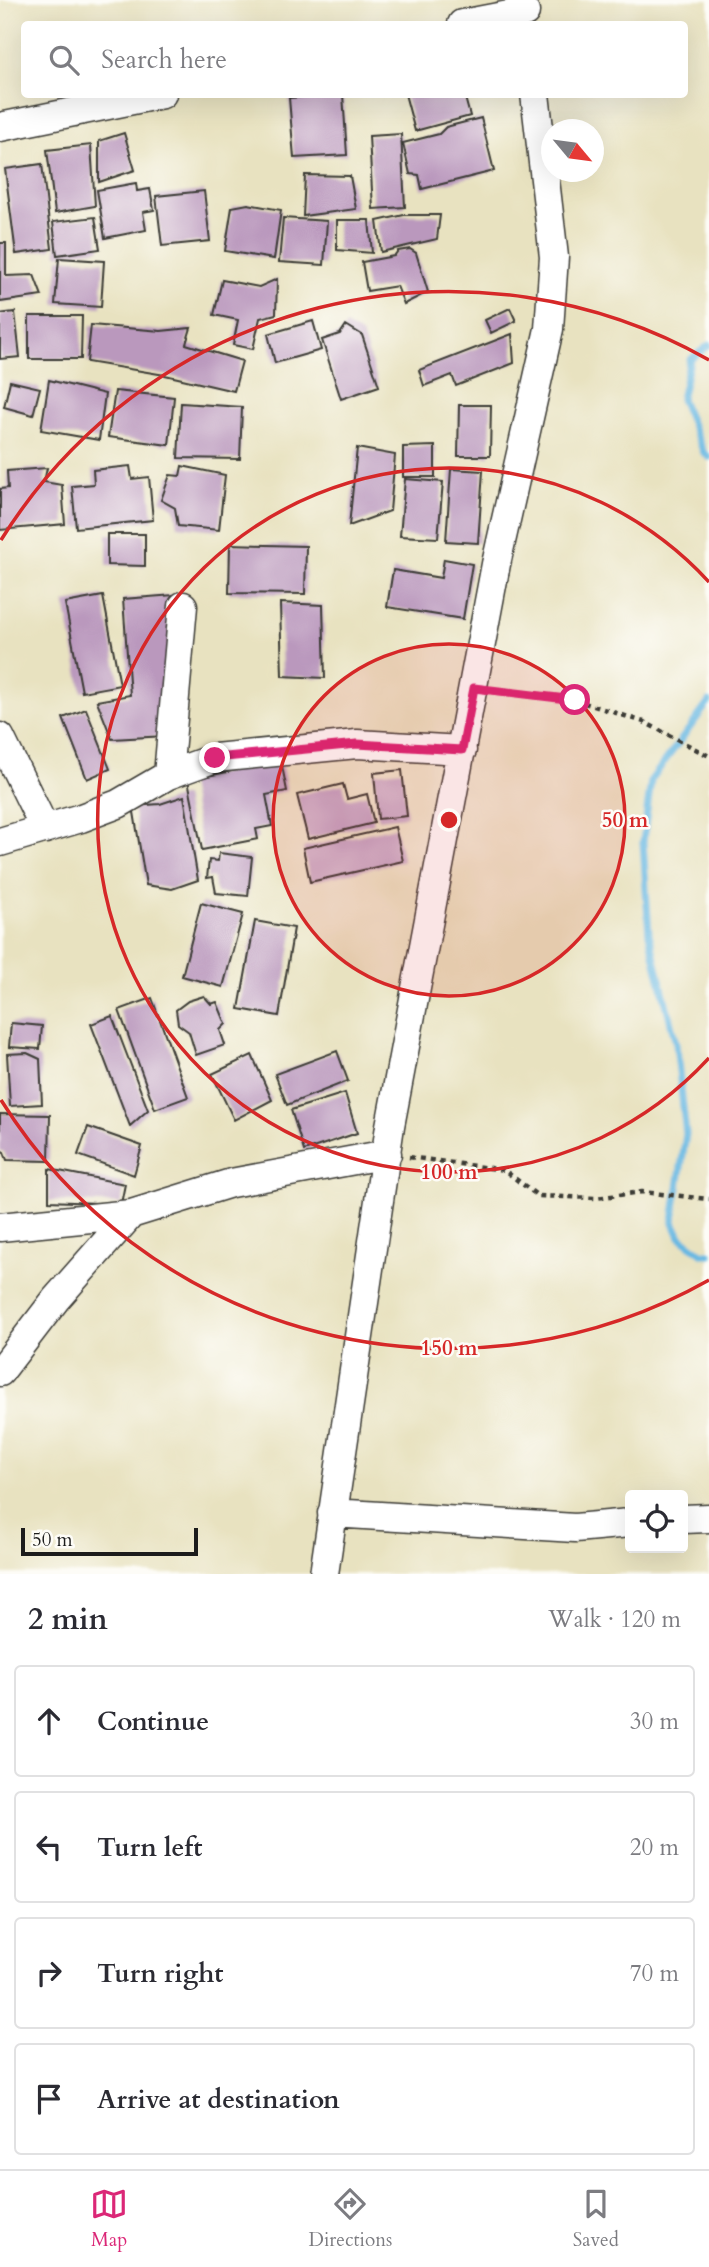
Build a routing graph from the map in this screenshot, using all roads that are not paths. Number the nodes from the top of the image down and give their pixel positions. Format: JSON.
{"nodes":[{"id":1,"x":525,"y":12,"type":"edge"},
{"id":2,"x":478,"y":21,"type":"edge"},
{"id":3,"x":142,"y":98,"type":"edge"},
{"id":4,"x":535,"y":98,"type":"edge"},
{"id":5,"x":0,"y":127,"type":"edge"},
{"id":6,"x":183,"y":606,"type":"dead end"},
{"id":7,"x":0,"y":737,"type":"edge"},
{"id":8,"x":462,"y":750,"type":"junction"},
{"id":9,"x":168,"y":775,"type":"junction"},
{"id":10,"x":45,"y":829,"type":"junction"},
{"id":11,"x":0,"y":842,"type":"edge"},
{"id":12,"x":387,"y":1154,"type":"junction"},
{"id":13,"x":131,"y":1214,"type":"junction"},
{"id":14,"x":0,"y":1227,"type":"edge"},
{"id":15,"x":0,"y":1372,"type":"edge"},
{"id":16,"x":332,"y":1513,"type":"junction"},
{"id":17,"x":709,"y":1518,"type":"edge"},
{"id":18,"x":688,"y":1519,"type":"edge"},
{"id":19,"x":625,"y":1523,"type":"edge"},
{"id":20,"x":324,"y":1574,"type":"edge"}],
"edges":[{"from":1,"to":2,"type":"street"},
{"from":3,"to":5,"type":"street"},
{"from":4,"to":8,"type":"street"},
{"from":6,"to":9,"type":"street"},
{"from":7,"to":10,"type":"street"},
{"from":8,"to":9,"type":"street"},
{"from":8,"to":12,"type":"street"},
{"from":9,"to":10,"type":"street"},
{"from":10,"to":11,"type":"street"},
{"from":12,"to":13,"type":"street"},
{"from":12,"to":16,"type":"street"},
{"from":13,"to":14,"type":"street"},
{"from":13,"to":15,"type":"street"},
{"from":16,"to":19,"type":"street"},
{"from":16,"to":20,"type":"street"},
{"from":17,"to":18,"type":"street"}]}
